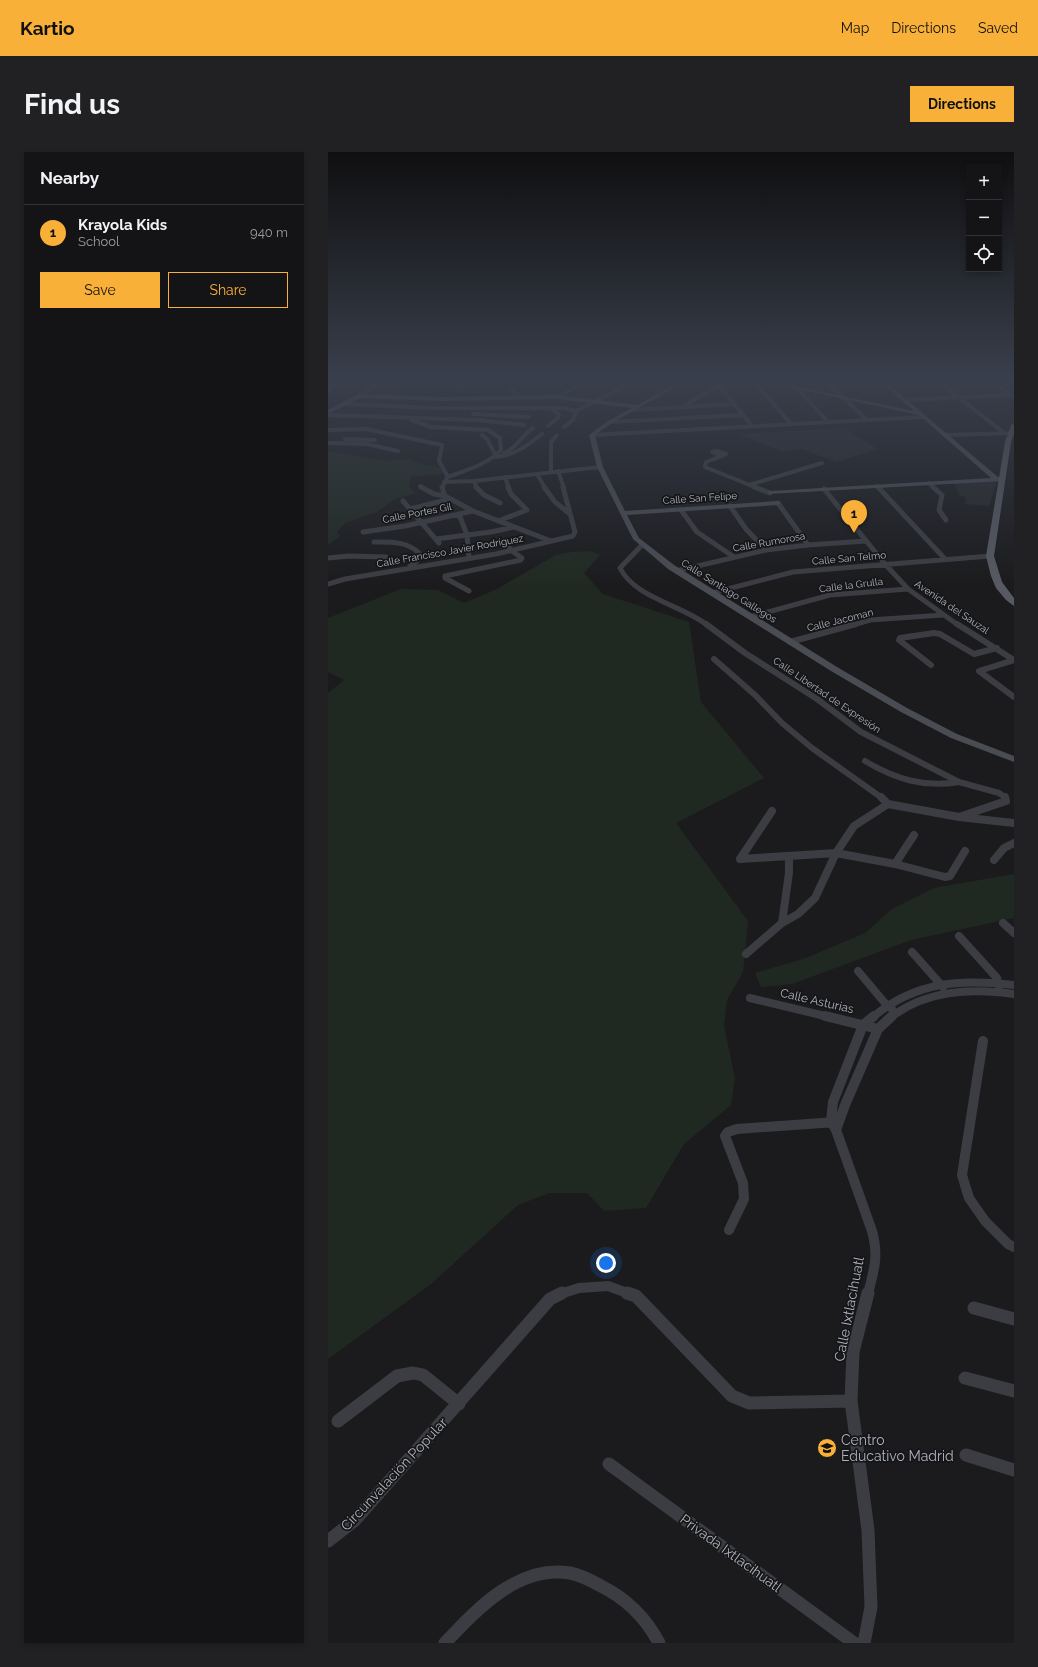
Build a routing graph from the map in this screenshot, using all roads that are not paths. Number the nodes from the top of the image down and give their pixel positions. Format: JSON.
{"nodes":[{"id":1,"x":389,"y":449,"type":"edge"},
{"id":2,"x":394,"y":449,"type":"edge"},
{"id":3,"x":442,"y":449,"type":"edge"},
{"id":4,"x":493,"y":449,"type":"edge"},
{"id":5,"x":501,"y":449,"type":"edge"},
{"id":6,"x":513,"y":449,"type":"edge"},
{"id":7,"x":523,"y":449,"type":"edge"},
{"id":8,"x":551,"y":449,"type":"edge"},
{"id":9,"x":595,"y":449,"type":"edge"},
{"id":10,"x":962,"y":449,"type":"edge"},
{"id":11,"x":1009,"y":449,"type":"edge"},
{"id":12,"x":497,"y":455,"type":"junction"},
{"id":13,"x":723,"y":456,"type":"dead end"},
{"id":14,"x":812,"y":466,"type":"junction"},
{"id":15,"x":600,"y":467,"type":"junction"},
{"id":16,"x":558,"y":471,"type":"junction"},
{"id":17,"x":551,"y":472,"type":"junction"},
{"id":18,"x":538,"y":474,"type":"junction"},
{"id":19,"x":448,"y":477,"type":"junction"},
{"id":20,"x":505,"y":478,"type":"junction"},
{"id":21,"x":999,"y":479,"type":"junction"},
{"id":22,"x":474,"y":481,"type":"junction"},
{"id":23,"x":444,"y":482,"type":"junction"},
{"id":24,"x":929,"y":483,"type":"junction"},
{"id":25,"x":749,"y":485,"type":"junction"},
{"id":26,"x":420,"y":486,"type":"dead end"},
{"id":27,"x":877,"y":486,"type":"junction"},
{"id":28,"x":824,"y":489,"type":"junction"},
{"id":29,"x":770,"y":493,"type":"junction"},
{"id":30,"x":448,"y":497,"type":"junction"},
{"id":31,"x":402,"y":501,"type":"dead end"},
{"id":32,"x":500,"y":503,"type":"dead end"},
{"id":33,"x":778,"y":503,"type":"junction"},
{"id":34,"x":730,"y":506,"type":"junction"},
{"id":35,"x":410,"y":509,"type":"junction"},
{"id":36,"x":681,"y":510,"type":"junction"},
{"id":37,"x":473,"y":511,"type":"junction"},
{"id":38,"x":623,"y":513,"type":"junction"},
{"id":39,"x":459,"y":514,"type":"junction"},
{"id":40,"x":570,"y":514,"type":"junction"},
{"id":41,"x":946,"y":520,"type":"dead end"},
{"id":42,"x":498,"y":521,"type":"junction"},
{"id":43,"x":422,"y":523,"type":"junction"},
{"id":44,"x":515,"y":527,"type":"junction"},
{"id":45,"x":363,"y":532,"type":"dead end"},
{"id":46,"x":468,"y":536,"type":"junction"},
{"id":47,"x":436,"y":539,"type":"junction"},
{"id":48,"x":503,"y":541,"type":"dead end"},
{"id":49,"x":551,"y":541,"type":"junction"},
{"id":50,"x":866,"y":541,"type":"junction"},
{"id":51,"x":374,"y":542,"type":"dead end"},
{"id":52,"x":440,"y":544,"type":"dead end"},
{"id":53,"x":808,"y":545,"type":"junction"},
{"id":54,"x":642,"y":546,"type":"junction"},
{"id":55,"x":766,"y":550,"type":"junction"},
{"id":56,"x":512,"y":551,"type":"junction"},
{"id":57,"x":990,"y":556,"type":"junction"},
{"id":58,"x":386,"y":557,"type":"dead end"},
{"id":59,"x":734,"y":557,"type":"junction"},
{"id":60,"x":328,"y":558,"type":"edge"},
{"id":61,"x":469,"y":558,"type":"junction"},
{"id":62,"x":946,"y":559,"type":"junction"},
{"id":63,"x":885,"y":564,"type":"junction"},
{"id":64,"x":404,"y":570,"type":"junction"},
{"id":65,"x":676,"y":571,"type":"junction"},
{"id":66,"x":328,"y":584,"type":"edge"},
{"id":67,"x":908,"y":589,"type":"junction"},
{"id":68,"x":469,"y":591,"type":"dead end"},
{"id":69,"x":712,"y":593,"type":"junction"},
{"id":70,"x":1014,"y":603,"type":"edge"},
{"id":71,"x":943,"y":615,"type":"junction"},
{"id":72,"x":750,"y":617,"type":"junction"},
{"id":73,"x":790,"y":642,"type":"junction"},
{"id":74,"x":997,"y":648,"type":"junction"},
{"id":75,"x":1011,"y":655,"type":"edge"},
{"id":76,"x":714,"y":659,"type":"dead end"},
{"id":77,"x":1014,"y":660,"type":"edge"},
{"id":78,"x":931,"y":665,"type":"dead end"},
{"id":79,"x":1014,"y":697,"type":"edge"},
{"id":80,"x":1014,"y":759,"type":"edge"},
{"id":81,"x":865,"y":761,"type":"dead end"},
{"id":82,"x":959,"y":782,"type":"junction"},
{"id":83,"x":888,"y":804,"type":"junction"},
{"id":84,"x":772,"y":812,"type":"dead end"},
{"id":85,"x":959,"y":818,"type":"junction"},
{"id":86,"x":1014,"y":823,"type":"edge"},
{"id":87,"x":914,"y":835,"type":"dead end"},
{"id":88,"x":1014,"y":843,"type":"edge"},
{"id":89,"x":965,"y":851,"type":"dead end"},
{"id":90,"x":836,"y":853,"type":"junction"},
{"id":91,"x":789,"y":857,"type":"junction"},
{"id":92,"x":994,"y":860,"type":"dead end"},
{"id":93,"x":895,"y":864,"type":"junction"},
{"id":94,"x":782,"y":922,"type":"junction"},
{"id":95,"x":1003,"y":923,"type":"dead end"},
{"id":96,"x":1014,"y":932,"type":"edge"},
{"id":97,"x":959,"y":936,"type":"dead end"},
{"id":98,"x":912,"y":952,"type":"dead end"},
{"id":99,"x":746,"y":954,"type":"dead end"},
{"id":100,"x":858,"y":971,"type":"dead end"},
{"id":101,"x":940,"y":984,"type":"junction"},
{"id":102,"x":1014,"y":985,"type":"edge"},
{"id":103,"x":999,"y":987,"type":"junction"},
{"id":104,"x":948,"y":992,"type":"junction"},
{"id":105,"x":1014,"y":994,"type":"edge"},
{"id":106,"x":750,"y":998,"type":"dead end"},
{"id":107,"x":888,"y":1006,"type":"junction"},
{"id":108,"x":896,"y":1012,"type":"junction"},
{"id":109,"x":863,"y":1025,"type":"junction"},
{"id":110,"x":878,"y":1029,"type":"junction"},
{"id":111,"x":983,"y":1041,"type":"dead end"},
{"id":112,"x":836,"y":1125,"type":"junction"},
{"id":113,"x":729,"y":1230,"type":"dead end"},
{"id":114,"x":1014,"y":1247,"type":"edge"},
{"id":115,"x":974,"y":1308,"type":"dead end"},
{"id":116,"x":1014,"y":1319,"type":"edge"},
{"id":117,"x":965,"y":1378,"type":"dead end"},
{"id":118,"x":1014,"y":1391,"type":"edge"},
{"id":119,"x":851,"y":1401,"type":"junction"},
{"id":120,"x":459,"y":1404,"type":"junction"},
{"id":121,"x":338,"y":1422,"type":"dead end"},
{"id":122,"x":966,"y":1455,"type":"dead end"},
{"id":123,"x":609,"y":1464,"type":"dead end"},
{"id":124,"x":1014,"y":1470,"type":"edge"},
{"id":125,"x":328,"y":1541,"type":"edge"},
{"id":126,"x":445,"y":1643,"type":"edge"},
{"id":127,"x":659,"y":1643,"type":"edge"},
{"id":128,"x":854,"y":1643,"type":"edge"},
{"id":129,"x":864,"y":1643,"type":"edge"}],
"edges":[{"from":1,"to":2,"type":"street"},
{"from":3,"to":19,"type":"street"},
{"from":4,"to":12,"type":"street"},
{"from":5,"to":12,"type":"street"},
{"from":6,"to":12,"type":"street"},
{"from":7,"to":12,"type":"street"},
{"from":8,"to":17,"type":"street"},
{"from":9,"to":15,"type":"street","name":"Calle Santiago Gallegos"},
{"from":10,"to":21,"type":"street"},
{"from":11,"to":21,"type":"main road"},
{"from":12,"to":19,"type":"street"},
{"from":13,"to":25,"type":"street"},
{"from":14,"to":14,"type":"street"},
{"from":14,"to":25,"type":"street"},
{"from":15,"to":16,"type":"street"},
{"from":15,"to":38,"type":"street","name":"Calle Santiago Gallegos"},
{"from":16,"to":17,"type":"street"},
{"from":16,"to":40,"type":"street"},
{"from":17,"to":18,"type":"street"},
{"from":18,"to":20,"type":"street"},
{"from":18,"to":40,"type":"street"},
{"from":19,"to":23,"type":"street"},
{"from":20,"to":22,"type":"street"},
{"from":20,"to":42,"type":"street"},
{"from":21,"to":24,"type":"street"},
{"from":21,"to":57,"type":"main road"},
{"from":22,"to":23,"type":"street"},
{"from":22,"to":32,"type":"street"},
{"from":23,"to":30,"type":"street"},
{"from":24,"to":27,"type":"street"},
{"from":24,"to":41,"type":"street"},
{"from":25,"to":29,"type":"street"},
{"from":26,"to":30,"type":"street"},
{"from":27,"to":28,"type":"street"},
{"from":27,"to":62,"type":"street"},
{"from":28,"to":29,"type":"street"},
{"from":28,"to":50,"type":"street","name":"Avenida del Sauzal"},
{"from":29,"to":33,"type":"street"},
{"from":30,"to":35,"type":"street"},
{"from":30,"to":37,"type":"street"},
{"from":31,"to":35,"type":"street"},
{"from":33,"to":34,"type":"street","name":"Calle San Felipe"},
{"from":33,"to":53,"type":"street"},
{"from":34,"to":36,"type":"street","name":"Calle San Felipe"},
{"from":34,"to":55,"type":"street"},
{"from":35,"to":43,"type":"street"},
{"from":36,"to":38,"type":"street","name":"Calle San Felipe"},
{"from":36,"to":59,"type":"street"},
{"from":37,"to":39,"type":"street","name":"Calle Portes Gil"},
{"from":37,"to":42,"type":"street"},
{"from":38,"to":54,"type":"street","name":"Calle Santiago Gallegos"},
{"from":39,"to":43,"type":"street","name":"Calle Portes Gil"},
{"from":39,"to":46,"type":"street"},
{"from":40,"to":49,"type":"street","name":"Calle Francisco Javier Rodríguez"},
{"from":42,"to":44,"type":"street"},
{"from":43,"to":45,"type":"street","name":"Calle Portes Gil"},
{"from":43,"to":47,"type":"street"},
{"from":44,"to":46,"type":"street"},
{"from":44,"to":49,"type":"street"},
{"from":46,"to":47,"type":"street"},
{"from":46,"to":61,"type":"street"},
{"from":47,"to":52,"type":"street"},
{"from":48,"to":56,"type":"street"},
{"from":49,"to":56,"type":"street","name":"Calle Francisco Javier Rodríguez"},
{"from":50,"to":53,"type":"street","name":"Calle Rumorosa"},
{"from":50,"to":63,"type":"street","name":"Avenida del Sauzal"},
{"from":51,"to":64,"type":"street"},
{"from":53,"to":55,"type":"street","name":"Calle Rumorosa"},
{"from":54,"to":65,"type":"street","name":"Calle Santiago Gallegos"},
{"from":54,"to":82,"type":"street","name":"Calle Libertad de Expresión"},
{"from":55,"to":59,"type":"street","name":"Calle Rumorosa"},
{"from":56,"to":61,"type":"street","name":"Calle Francisco Javier Rodríguez"},
{"from":56,"to":68,"type":"street"},
{"from":57,"to":62,"type":"street","name":"Calle San Telmo"},
{"from":57,"to":70,"type":"main road"},
{"from":58,"to":60,"type":"street"},
{"from":59,"to":65,"type":"street","name":"Calle Rumorosa"},
{"from":61,"to":64,"type":"street","name":"Calle Francisco Javier Rodríguez"},
{"from":62,"to":63,"type":"street","name":"Calle San Telmo"},
{"from":63,"to":67,"type":"street","name":"Avenida del Sauzal"},
{"from":63,"to":69,"type":"street","name":"Calle San Telmo"},
{"from":64,"to":66,"type":"street","name":"Calle Francisco Javier Rodríguez"},
{"from":65,"to":69,"type":"street","name":"Calle Santiago Gallegos"},
{"from":67,"to":71,"type":"street","name":"Avenida del Sauzal"},
{"from":67,"to":72,"type":"street","name":"Calle la Grulla"},
{"from":69,"to":72,"type":"street","name":"Calle Santiago Gallegos"},
{"from":71,"to":73,"type":"street","name":"Calle Jacoman"},
{"from":71,"to":74,"type":"street","name":"Avenida del Sauzal"},
{"from":72,"to":73,"type":"street","name":"Calle Santiago Gallegos"},
{"from":73,"to":80,"type":"street","name":"Calle Santiago Gallegos"},
{"from":74,"to":75,"type":"street","name":"Avenida del Sauzal"},
{"from":74,"to":78,"type":"street"},
{"from":75,"to":77,"type":"street","name":"Avenida del Sauzal"},
{"from":76,"to":83,"type":"street"},
{"from":77,"to":79,"type":"street"},
{"from":81,"to":82,"type":"street"},
{"from":82,"to":85,"type":"street","name":"Calle Libertad de Expresión"},
{"from":83,"to":85,"type":"street"},
{"from":83,"to":90,"type":"street"},
{"from":84,"to":91,"type":"street"},
{"from":85,"to":86,"type":"street"},
{"from":87,"to":93,"type":"street"},
{"from":88,"to":92,"type":"street"},
{"from":89,"to":93,"type":"street"},
{"from":90,"to":91,"type":"street"},
{"from":90,"to":93,"type":"street"},
{"from":90,"to":94,"type":"street"},
{"from":91,"to":94,"type":"street"},
{"from":94,"to":99,"type":"street"},
{"from":95,"to":96,"type":"street"},
{"from":97,"to":103,"type":"street"},
{"from":98,"to":101,"type":"street"},
{"from":100,"to":107,"type":"street"},
{"from":101,"to":103,"type":"street"},
{"from":101,"to":104,"type":"street"},
{"from":101,"to":107,"type":"street"},
{"from":102,"to":103,"type":"street"},
{"from":103,"to":104,"type":"street"},
{"from":103,"to":105,"type":"street"},
{"from":104,"to":108,"type":"street"},
{"from":106,"to":109,"type":"street","name":"Calle Asturias"},
{"from":107,"to":108,"type":"street"},
{"from":107,"to":109,"type":"street"},
{"from":108,"to":110,"type":"street"},
{"from":109,"to":110,"type":"street","name":"Calle Asturias"},
{"from":109,"to":112,"type":"street"},
{"from":110,"to":112,"type":"street"},
{"from":111,"to":114,"type":"street"},
{"from":112,"to":113,"type":"street"},
{"from":112,"to":119,"type":"street","name":"Calle Ixtlacihuatl"},
{"from":115,"to":116,"type":"street"},
{"from":117,"to":118,"type":"street"},
{"from":119,"to":120,"type":"street","name":"Circunvalación Popular"},
{"from":119,"to":129,"type":"street","name":"Calle Ixtlacihuatl"},
{"from":120,"to":121,"type":"street"},
{"from":120,"to":125,"type":"street","name":"Circunvalación Popular"},
{"from":122,"to":124,"type":"street"},
{"from":123,"to":128,"type":"street","name":"Privada Ixtlacihuatl"},
{"from":126,"to":127,"type":"street"}]}
